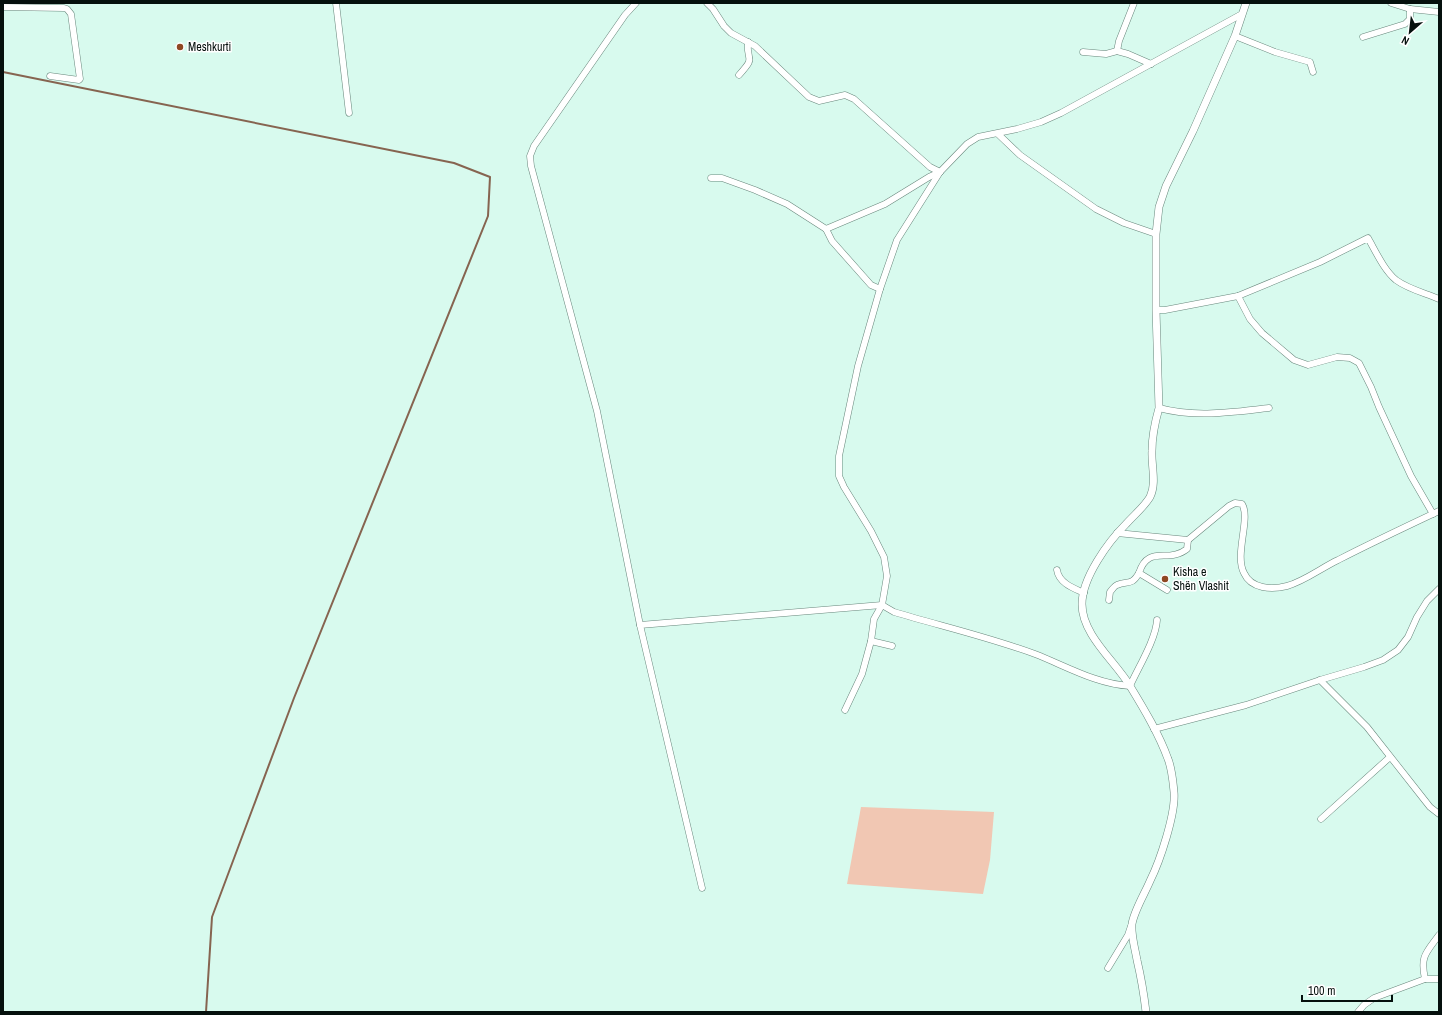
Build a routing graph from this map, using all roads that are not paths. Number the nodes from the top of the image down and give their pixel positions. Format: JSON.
{"nodes":[{"id":1,"x":336,"y":3,"type":"edge"},
{"id":2,"x":636,"y":3,"type":"edge"},
{"id":3,"x":707,"y":3,"type":"edge"},
{"id":4,"x":1134,"y":3,"type":"edge"},
{"id":5,"x":1246,"y":3,"type":"edge"},
{"id":6,"x":1391,"y":3,"type":"edge"},
{"id":7,"x":3,"y":7,"type":"edge"},
{"id":8,"x":1410,"y":9,"type":"junction"},
{"id":9,"x":1439,"y":12,"type":"edge"},
{"id":10,"x":1242,"y":14,"type":"junction"},
{"id":11,"x":1235,"y":36,"type":"junction"},
{"id":12,"x":1363,"y":37,"type":"dead end"},
{"id":13,"x":748,"y":42,"type":"junction"},
{"id":14,"x":1117,"y":51,"type":"junction"},
{"id":15,"x":1083,"y":52,"type":"dead end"},
{"id":16,"x":1151,"y":64,"type":"junction"},
{"id":17,"x":1312,"y":72,"type":"dead end"},
{"id":18,"x":739,"y":75,"type":"dead end"},
{"id":19,"x":50,"y":76,"type":"dead end"},
{"id":20,"x":349,"y":113,"type":"dead end"},
{"id":21,"x":998,"y":134,"type":"junction"},
{"id":22,"x":940,"y":172,"type":"junction"},
{"id":23,"x":710,"y":178,"type":"dead end"},
{"id":24,"x":826,"y":229,"type":"junction"},
{"id":25,"x":1156,"y":234,"type":"junction"},
{"id":26,"x":880,"y":289,"type":"junction"},
{"id":27,"x":1238,"y":296,"type":"junction"},
{"id":28,"x":1439,"y":299,"type":"edge"},
{"id":29,"x":1156,"y":310,"type":"junction"},
{"id":30,"x":1159,"y":408,"type":"junction"},
{"id":31,"x":1269,"y":408,"type":"dead end"},
{"id":32,"x":1439,"y":511,"type":"edge"},
{"id":33,"x":1433,"y":514,"type":"junction"},
{"id":34,"x":1117,"y":533,"type":"junction"},
{"id":35,"x":1188,"y":540,"type":"junction"},
{"id":36,"x":1057,"y":570,"type":"dead end"},
{"id":37,"x":1139,"y":573,"type":"junction"},
{"id":38,"x":1439,"y":589,"type":"edge"},
{"id":39,"x":1167,"y":590,"type":"dead end"},
{"id":40,"x":1084,"y":593,"type":"junction"},
{"id":41,"x":1109,"y":600,"type":"dead end"},
{"id":42,"x":882,"y":605,"type":"junction"},
{"id":43,"x":1157,"y":620,"type":"dead end"},
{"id":44,"x":640,"y":625,"type":"junction"},
{"id":45,"x":871,"y":641,"type":"junction"},
{"id":46,"x":892,"y":646,"type":"dead end"},
{"id":47,"x":1320,"y":680,"type":"junction"},
{"id":48,"x":1130,"y":686,"type":"junction"},
{"id":49,"x":845,"y":710,"type":"dead end"},
{"id":50,"x":1154,"y":729,"type":"junction"},
{"id":51,"x":1390,"y":757,"type":"junction"},
{"id":52,"x":1439,"y":814,"type":"edge"},
{"id":53,"x":1321,"y":819,"type":"dead end"},
{"id":54,"x":702,"y":888,"type":"dead end"},
{"id":55,"x":1132,"y":923,"type":"junction"},
{"id":56,"x":1439,"y":935,"type":"edge"},
{"id":57,"x":1108,"y":968,"type":"dead end"},
{"id":58,"x":1425,"y":979,"type":"junction"},
{"id":59,"x":1439,"y":979,"type":"edge"},
{"id":60,"x":1146,"y":1012,"type":"edge"},
{"id":61,"x":1358,"y":1012,"type":"edge"}],
"edges":[{"from":1,"to":20,"type":"street"},
{"from":2,"to":44,"type":"street"},
{"from":3,"to":13,"type":"street"},
{"from":4,"to":14,"type":"street"},
{"from":5,"to":10,"type":"street"},
{"from":6,"to":8,"type":"street"},
{"from":7,"to":19,"type":"street"},
{"from":8,"to":9,"type":"street"},
{"from":8,"to":12,"type":"street"},
{"from":10,"to":11,"type":"street"},
{"from":10,"to":16,"type":"street"},
{"from":11,"to":17,"type":"street"},
{"from":11,"to":25,"type":"street"},
{"from":13,"to":18,"type":"street"},
{"from":13,"to":22,"type":"street"},
{"from":14,"to":15,"type":"street"},
{"from":14,"to":16,"type":"street"},
{"from":16,"to":21,"type":"street"},
{"from":21,"to":22,"type":"street"},
{"from":21,"to":25,"type":"street"},
{"from":22,"to":24,"type":"street"},
{"from":22,"to":26,"type":"street"},
{"from":23,"to":24,"type":"street"},
{"from":24,"to":26,"type":"street"},
{"from":25,"to":29,"type":"street"},
{"from":26,"to":42,"type":"street"},
{"from":27,"to":28,"type":"street"},
{"from":27,"to":29,"type":"street"},
{"from":27,"to":33,"type":"street"},
{"from":29,"to":30,"type":"street"},
{"from":30,"to":31,"type":"street"},
{"from":30,"to":34,"type":"street"},
{"from":32,"to":33,"type":"street"},
{"from":33,"to":35,"type":"street"},
{"from":34,"to":35,"type":"street"},
{"from":34,"to":40,"type":"street"},
{"from":35,"to":37,"type":"street"},
{"from":36,"to":40,"type":"street"},
{"from":37,"to":39,"type":"street"},
{"from":37,"to":41,"type":"street"},
{"from":38,"to":47,"type":"street"},
{"from":40,"to":48,"type":"street"},
{"from":42,"to":44,"type":"street"},
{"from":42,"to":45,"type":"street"},
{"from":42,"to":48,"type":"street"},
{"from":43,"to":48,"type":"street"},
{"from":44,"to":54,"type":"street"},
{"from":45,"to":46,"type":"street"},
{"from":45,"to":49,"type":"street"},
{"from":47,"to":50,"type":"street"},
{"from":47,"to":51,"type":"street"},
{"from":48,"to":50,"type":"street"},
{"from":50,"to":55,"type":"street"},
{"from":51,"to":52,"type":"street"},
{"from":51,"to":53,"type":"street"},
{"from":55,"to":57,"type":"street"},
{"from":55,"to":60,"type":"street"},
{"from":56,"to":58,"type":"street"},
{"from":58,"to":59,"type":"street"},
{"from":58,"to":61,"type":"street"}]}
